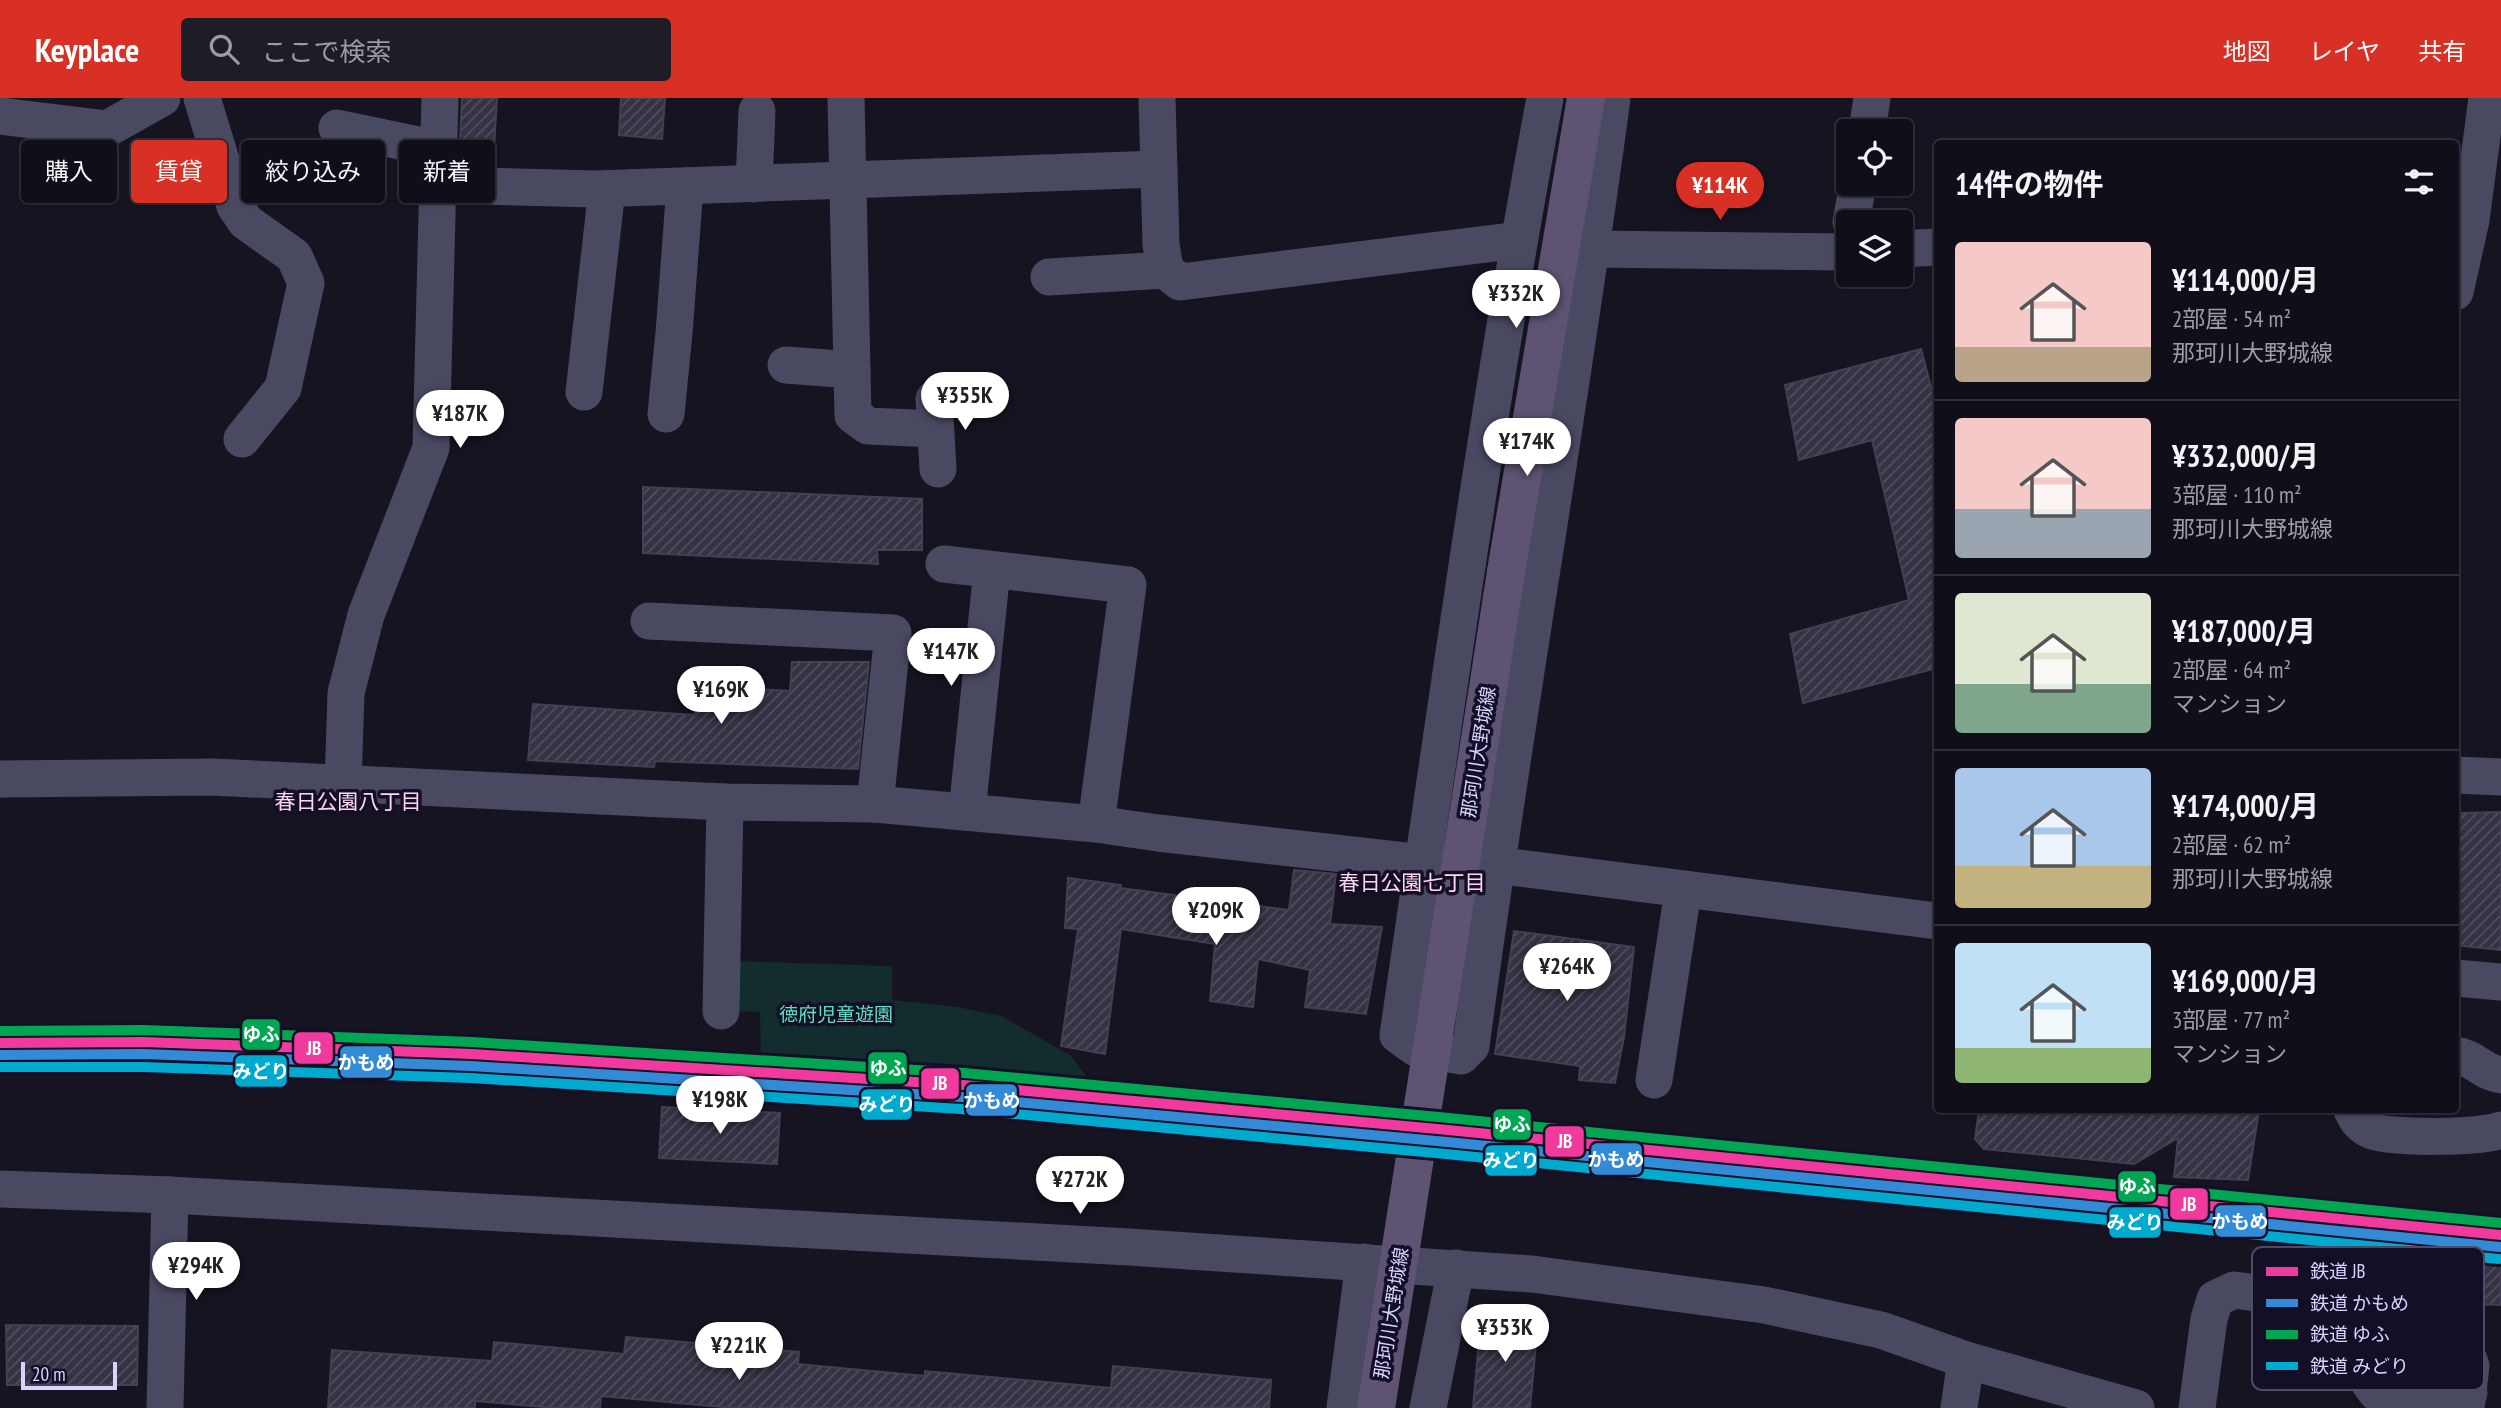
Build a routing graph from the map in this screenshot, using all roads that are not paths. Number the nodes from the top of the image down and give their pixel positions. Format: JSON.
{"nodes":[{"id":1,"x":162,"y":98,"type":"edge"},
{"id":2,"x":202,"y":98,"type":"edge"},
{"id":3,"x":440,"y":98,"type":"edge"},
{"id":4,"x":846,"y":98,"type":"edge"},
{"id":5,"x":1157,"y":98,"type":"edge"},
{"id":6,"x":1545,"y":98,"type":"edge"},
{"id":7,"x":1586,"y":98,"type":"edge"},
{"id":8,"x":1612,"y":98,"type":"edge"},
{"id":9,"x":1872,"y":98,"type":"edge"},
{"id":10,"x":2487,"y":98,"type":"edge"},
{"id":11,"x":757,"y":111,"type":"dead end"},
{"id":12,"x":0,"y":116,"type":"edge"},
{"id":13,"x":1869,"y":119,"type":"edge"},
{"id":14,"x":337,"y":128,"type":"dead end"},
{"id":15,"x":438,"y":140,"type":"edge"},
{"id":16,"x":399,"y":141,"type":"edge"},
{"id":17,"x":1159,"y":169,"type":"junction"},
{"id":18,"x":846,"y":180,"type":"junction"},
{"id":19,"x":754,"y":184,"type":"junction"},
{"id":20,"x":495,"y":186,"type":"edge"},
{"id":21,"x":685,"y":186,"type":"junction"},
{"id":22,"x":607,"y":189,"type":"junction"},
{"id":23,"x":438,"y":203,"type":"edge"},
{"id":24,"x":2463,"y":220,"type":"edge"},
{"id":25,"x":1519,"y":240,"type":"junction"},
{"id":26,"x":1836,"y":242,"type":"edge"},
{"id":27,"x":1934,"y":247,"type":"edge"},
{"id":28,"x":1913,"y":248,"type":"edge"},
{"id":29,"x":1592,"y":249,"type":"junction"},
{"id":30,"x":2459,"y":256,"type":"edge"},
{"id":31,"x":1165,"y":270,"type":"junction"},
{"id":32,"x":1049,"y":277,"type":"dead end"},
{"id":33,"x":786,"y":365,"type":"dead end"},
{"id":34,"x":852,"y":370,"type":"junction"},
{"id":35,"x":583,"y":392,"type":"dead end"},
{"id":36,"x":666,"y":414,"type":"dead end"},
{"id":37,"x":242,"y":439,"type":"dead end"},
{"id":38,"x":937,"y":468,"type":"dead end"},
{"id":39,"x":944,"y":564,"type":"dead end"},
{"id":40,"x":992,"y":570,"type":"junction"},
{"id":41,"x":649,"y":621,"type":"dead end"},
{"id":42,"x":2459,"y":775,"type":"edge"},
{"id":43,"x":2501,"y":777,"type":"edge"},
{"id":44,"x":0,"y":779,"type":"edge"},
{"id":45,"x":343,"y":785,"type":"junction"},
{"id":46,"x":725,"y":802,"type":"junction"},
{"id":47,"x":875,"y":804,"type":"junction"},
{"id":48,"x":967,"y":812,"type":"junction"},
{"id":49,"x":1096,"y":824,"type":"junction"},
{"id":50,"x":1423,"y":863,"type":"junction"},
{"id":51,"x":1495,"y":865,"type":"junction"},
{"id":52,"x":1683,"y":891,"type":"junction"},
{"id":53,"x":1934,"y":921,"type":"edge"},
{"id":54,"x":2459,"y":978,"type":"edge"},
{"id":55,"x":2501,"y":982,"type":"edge"},
{"id":56,"x":721,"y":1011,"type":"dead end"},
{"id":57,"x":2459,"y":1056,"type":"edge"},
{"id":58,"x":2501,"y":1075,"type":"edge"},
{"id":59,"x":1654,"y":1080,"type":"dead end"},
{"id":60,"x":2354,"y":1113,"type":"edge"},
{"id":61,"x":2501,"y":1130,"type":"edge"},
{"id":62,"x":0,"y":1189,"type":"edge"},
{"id":63,"x":170,"y":1195,"type":"junction"},
{"id":64,"x":1364,"y":1262,"type":"junction"},
{"id":65,"x":1456,"y":1268,"type":"junction"},
{"id":66,"x":2252,"y":1292,"type":"edge"},
{"id":67,"x":1966,"y":1360,"type":"junction"},
{"id":68,"x":2375,"y":1390,"type":"edge"},
{"id":69,"x":2468,"y":1400,"type":"edge"},
{"id":70,"x":165,"y":1408,"type":"edge"},
{"id":71,"x":1345,"y":1408,"type":"edge"},
{"id":72,"x":1376,"y":1408,"type":"edge"},
{"id":73,"x":1428,"y":1408,"type":"edge"},
{"id":74,"x":1959,"y":1408,"type":"edge"},
{"id":75,"x":2136,"y":1408,"type":"edge"},
{"id":76,"x":2197,"y":1408,"type":"edge"}],
"edges":[{"from":1,"to":12,"type":"street"},
{"from":2,"to":37,"type":"street"},
{"from":3,"to":15,"type":"street"},
{"from":4,"to":18,"type":"street"},
{"from":5,"to":17,"type":"street"},
{"from":6,"to":25,"type":"street"},
{"from":7,"to":72,"type":"main road","name":"那珂川大野城線","bridge":true},
{"from":8,"to":29,"type":"street"},
{"from":9,"to":13,"type":"street"},
{"from":10,"to":24,"type":"street"},
{"from":11,"to":19,"type":"street"},
{"from":14,"to":16,"type":"street"},
{"from":17,"to":18,"type":"street"},
{"from":17,"to":31,"type":"street"},
{"from":18,"to":19,"type":"street"},
{"from":18,"to":34,"type":"street"},
{"from":19,"to":21,"type":"street"},
{"from":20,"to":22,"type":"street"},
{"from":21,"to":22,"type":"street"},
{"from":21,"to":36,"type":"street"},
{"from":22,"to":35,"type":"street"},
{"from":23,"to":45,"type":"street"},
{"from":24,"to":30,"type":"street"},
{"from":25,"to":31,"type":"street"},
{"from":25,"to":50,"type":"street"},
{"from":26,"to":29,"type":"street"},
{"from":27,"to":28,"type":"street"},
{"from":29,"to":51,"type":"street"},
{"from":31,"to":32,"type":"street"},
{"from":33,"to":34,"type":"street"},
{"from":34,"to":38,"type":"street"},
{"from":39,"to":40,"type":"street"},
{"from":40,"to":48,"type":"street"},
{"from":40,"to":49,"type":"street"},
{"from":41,"to":47,"type":"street"},
{"from":42,"to":43,"type":"street"},
{"from":44,"to":45,"type":"street"},
{"from":45,"to":46,"type":"street"},
{"from":46,"to":47,"type":"street"},
{"from":46,"to":56,"type":"street"},
{"from":47,"to":48,"type":"street"},
{"from":48,"to":49,"type":"street"},
{"from":49,"to":50,"type":"street"},
{"from":50,"to":51,"type":"street"},
{"from":50,"to":51,"type":"street"},
{"from":51,"to":52,"type":"street"},
{"from":52,"to":53,"type":"street"},
{"from":52,"to":59,"type":"street"},
{"from":54,"to":55,"type":"street"},
{"from":57,"to":58,"type":"street"},
{"from":60,"to":61,"type":"street"},
{"from":62,"to":63,"type":"street"},
{"from":63,"to":64,"type":"street"},
{"from":63,"to":70,"type":"street"},
{"from":64,"to":65,"type":"street"},
{"from":64,"to":71,"type":"street"},
{"from":65,"to":67,"type":"street"},
{"from":65,"to":73,"type":"street"},
{"from":66,"to":76,"type":"street"},
{"from":67,"to":74,"type":"street"},
{"from":67,"to":75,"type":"street"},
{"from":68,"to":69,"type":"street"}]}
